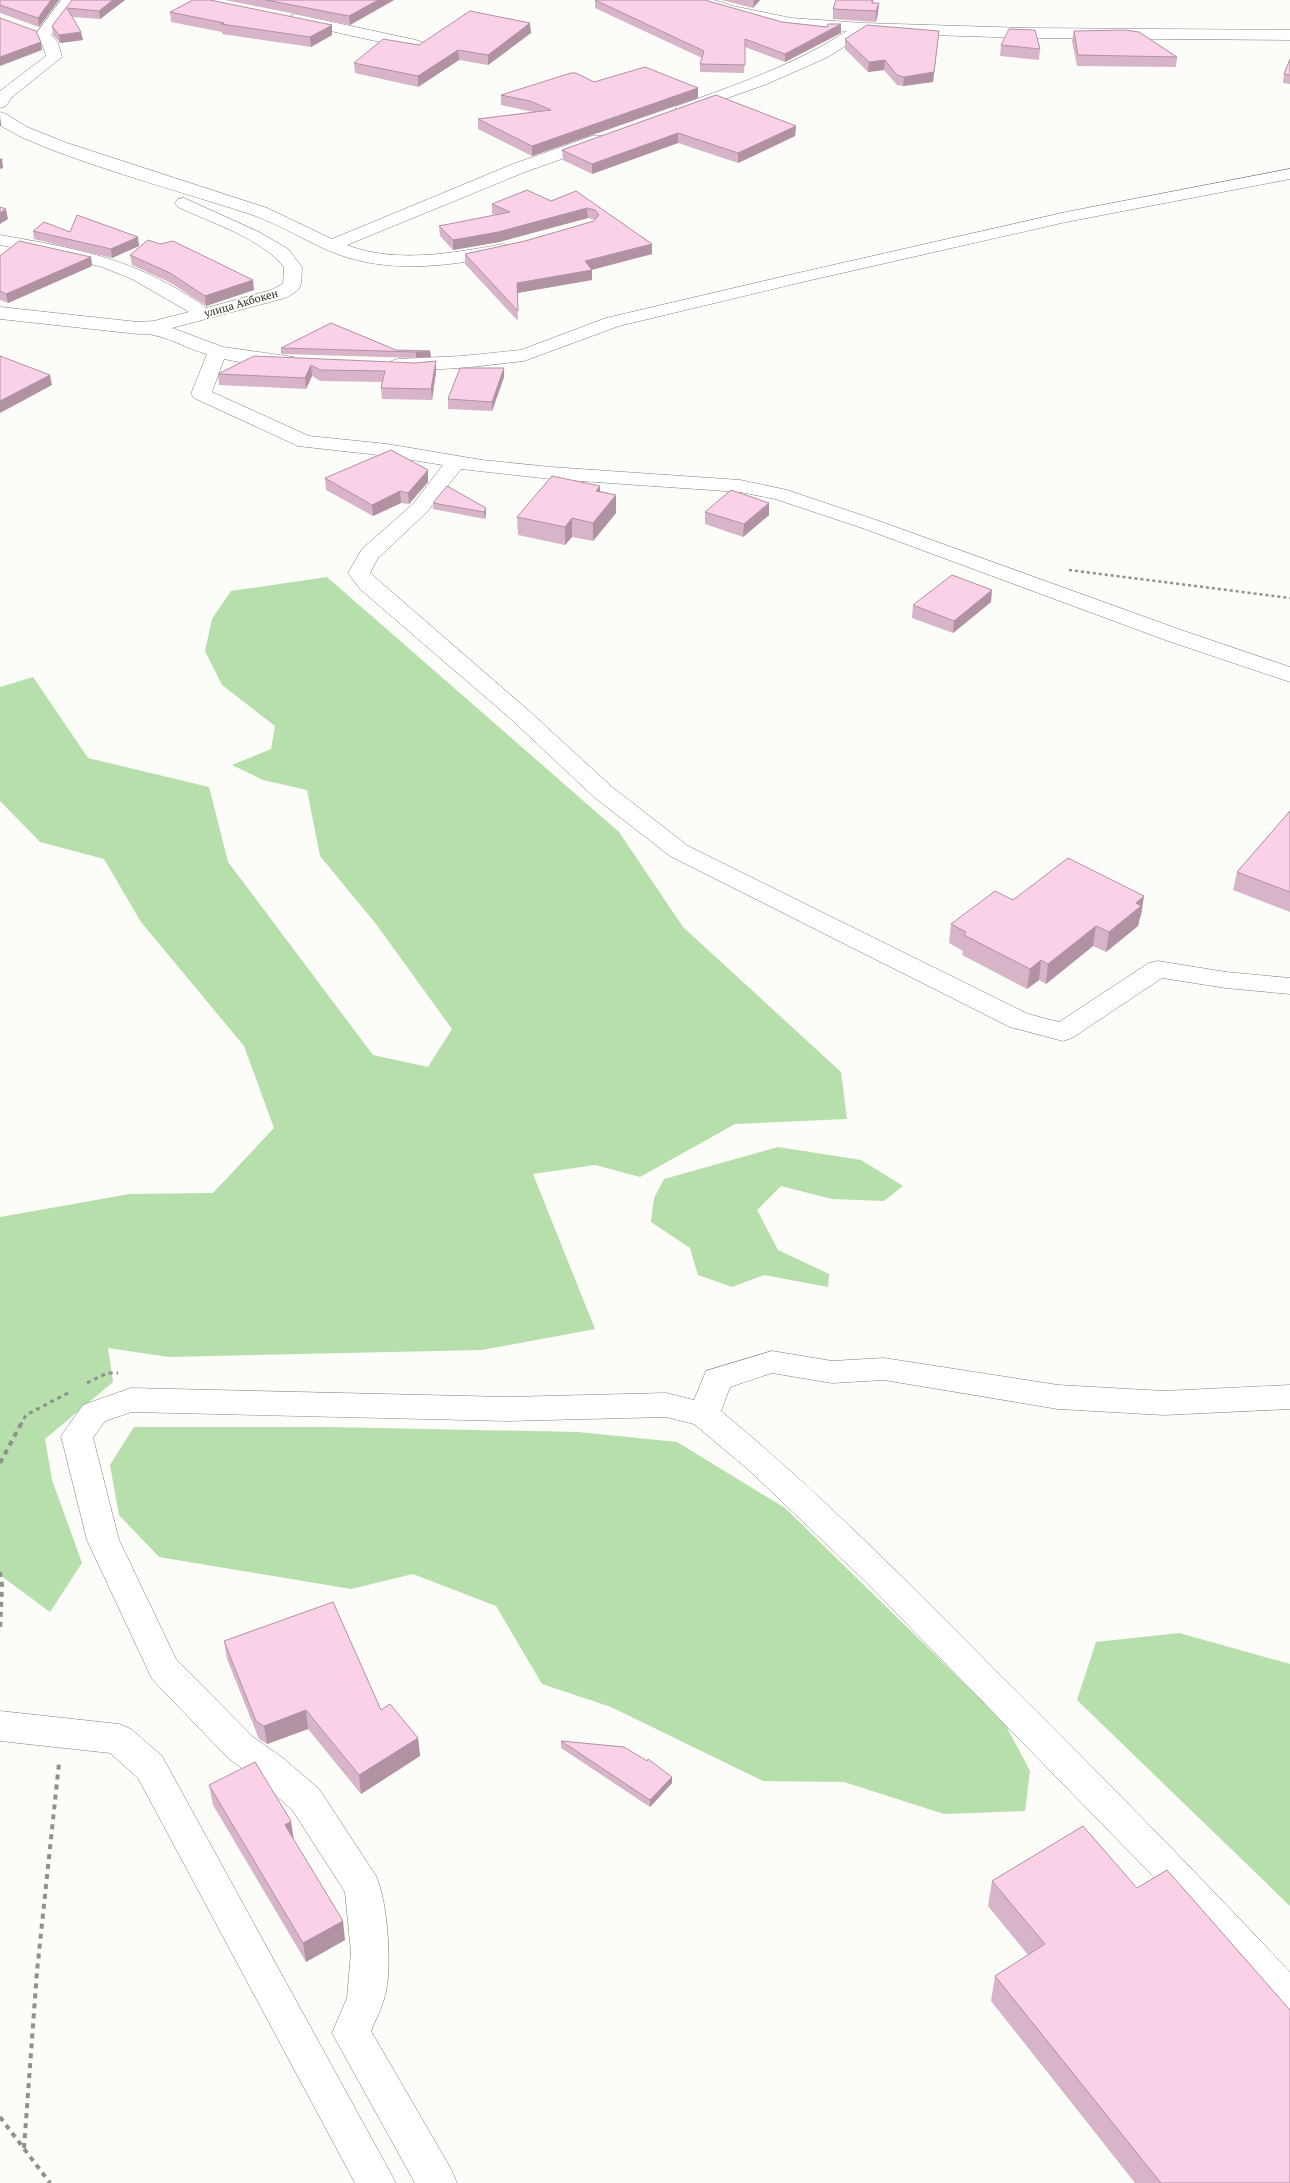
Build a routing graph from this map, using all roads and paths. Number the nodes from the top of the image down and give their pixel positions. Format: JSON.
{"nodes":[{"id":1,"x":69,"y":0,"type":"edge"},
{"id":2,"x":699,"y":0,"type":"edge"},
{"id":3,"x":280,"y":16,"type":"edge"},
{"id":4,"x":863,"y":28,"type":"junction"},
{"id":5,"x":25,"y":30,"type":"edge"},
{"id":6,"x":43,"y":35,"type":"junction"},
{"id":7,"x":1290,"y":35,"type":"edge"},
{"id":8,"x":416,"y":45,"type":"edge"},
{"id":9,"x":3,"y":95,"type":"edge"},
{"id":10,"x":668,"y":114,"type":"edge"},
{"id":11,"x":0,"y":117,"type":"edge"},
{"id":12,"x":612,"y":135,"type":"edge"},
{"id":13,"x":94,"y":160,"type":"junction"},
{"id":14,"x":1290,"y":174,"type":"edge"},
{"id":15,"x":0,"y":240,"type":"edge"},
{"id":16,"x":332,"y":245,"type":"junction"},
{"id":17,"x":522,"y":245,"type":"edge"},
{"id":18,"x":0,"y":313,"type":"edge"},
{"id":19,"x":202,"y":314,"type":"junction"},
{"id":20,"x":155,"y":327,"type":"junction"},
{"id":21,"x":217,"y":352,"type":"junction"},
{"id":22,"x":302,"y":362,"type":"edge"},
{"id":23,"x":378,"y":365,"type":"edge"},
{"id":24,"x":456,"y":461,"type":"junction"},
{"id":25,"x":1060,"y":569,"type":"dead end"},
{"id":26,"x":1290,"y":598,"type":"edge"},
{"id":27,"x":1290,"y":675,"type":"edge"},
{"id":28,"x":1290,"y":986,"type":"edge"},
{"id":29,"x":1290,"y":1397,"type":"edge"},
{"id":30,"x":704,"y":1414,"type":"junction"},
{"id":31,"x":0,"y":1572,"type":"edge"},
{"id":32,"x":0,"y":1632,"type":"edge"},
{"id":33,"x":0,"y":1726,"type":"edge"},
{"id":34,"x":62,"y":1732,"type":"junction"},
{"id":35,"x":1290,"y":1998,"type":"edge"},
{"id":36,"x":0,"y":2117,"type":"edge"},
{"id":37,"x":24,"y":2148,"type":"junction"},
{"id":38,"x":50,"y":2183,"type":"edge"},
{"id":39,"x":376,"y":2183,"type":"edge"},
{"id":40,"x":437,"y":2183,"type":"edge"}],
"edges":[{"from":1,"to":6,"type":"street"},
{"from":2,"to":4,"type":"street"},
{"from":3,"to":8,"type":"street"},
{"from":4,"to":7,"type":"street"},
{"from":4,"to":10,"type":"street"},
{"from":5,"to":6,"type":"street"},
{"from":6,"to":9,"type":"street"},
{"from":11,"to":13,"type":"street"},
{"from":12,"to":16,"type":"street"},
{"from":13,"to":16,"type":"street"},
{"from":13,"to":19,"type":"street","name":"улица Акбокен"},
{"from":14,"to":23,"type":"street"},
{"from":15,"to":19,"type":"street"},
{"from":16,"to":17,"type":"street"},
{"from":18,"to":20,"type":"street","name":"улица Акбокен"},
{"from":19,"to":20,"type":"street","name":"улица Акбокен"},
{"from":20,"to":21,"type":"street"},
{"from":21,"to":22,"type":"street"},
{"from":21,"to":24,"type":"street"},
{"from":24,"to":27,"type":"street"},
{"from":24,"to":28,"type":"street"},
{"from":25,"to":26,"type":"path"},
{"from":29,"to":30,"type":"street"},
{"from":30,"to":35,"type":"street"},
{"from":30,"to":40,"type":"street"},
{"from":31,"to":32,"type":"path"},
{"from":33,"to":34,"type":"street"},
{"from":34,"to":37,"type":"path"},
{"from":34,"to":39,"type":"street"},
{"from":36,"to":37,"type":"path"},
{"from":37,"to":38,"type":"path"}]}
